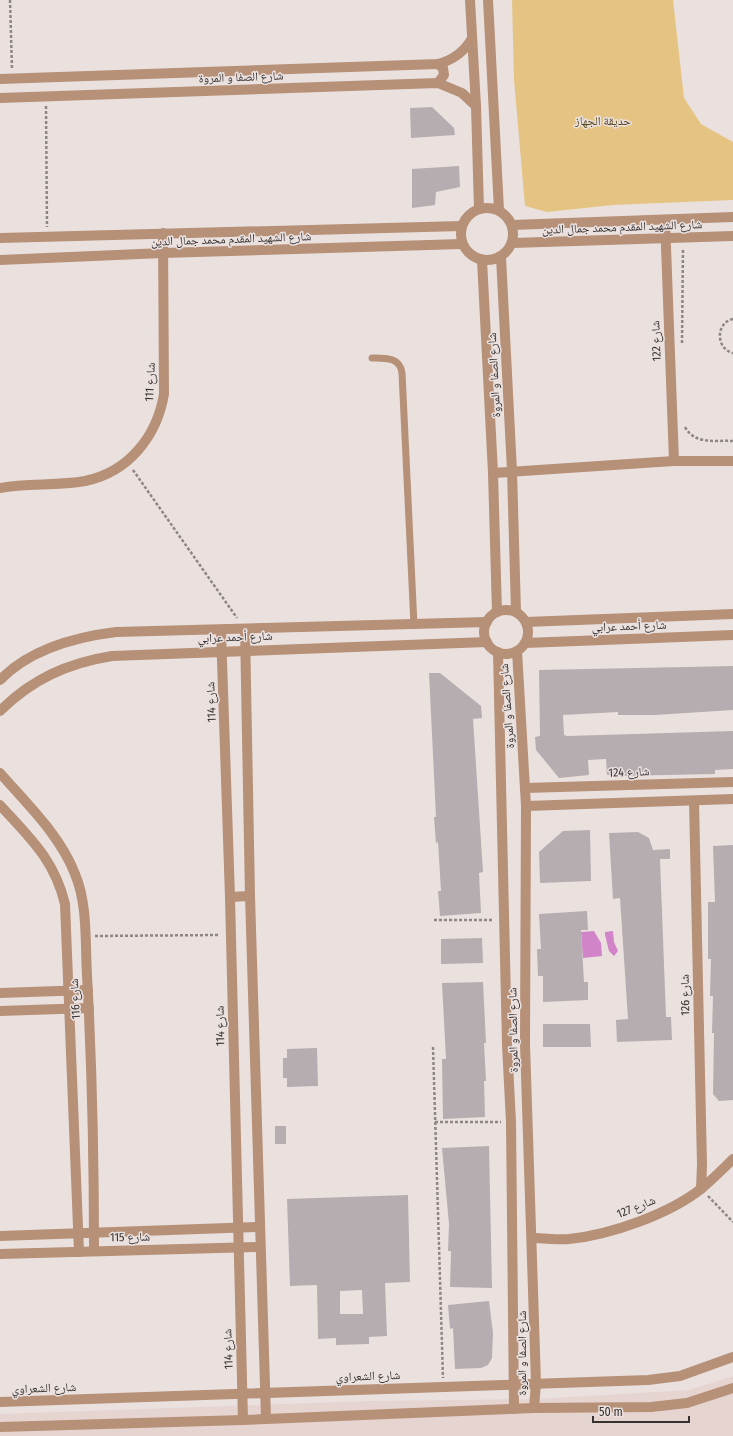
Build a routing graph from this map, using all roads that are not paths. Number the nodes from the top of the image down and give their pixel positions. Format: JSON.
{"nodes":[{"id":1,"x":470,"y":0,"type":"edge"},
{"id":2,"x":488,"y":0,"type":"edge"},
{"id":3,"x":471,"y":40,"type":"junction"},
{"id":4,"x":438,"y":64,"type":"junction"},
{"id":5,"x":0,"y":79,"type":"edge"},
{"id":6,"x":438,"y":83,"type":"junction"},
{"id":7,"x":0,"y":98,"type":"edge"},
{"id":8,"x":476,"y":106,"type":"junction"},
{"id":9,"x":479,"y":209,"type":"junction"},
{"id":10,"x":499,"y":210,"type":"junction"},
{"id":11,"x":733,"y":217,"type":"edge"},
{"id":12,"x":665,"y":220,"type":"junction"},
{"id":13,"x":512,"y":225,"type":"junction"},
{"id":14,"x":462,"y":226,"type":"junction"},
{"id":15,"x":163,"y":233,"type":"junction"},
{"id":16,"x":733,"y":236,"type":"edge"},
{"id":17,"x":0,"y":238,"type":"edge"},
{"id":18,"x":666,"y":239,"type":"junction"},
{"id":19,"x":512,"y":243,"type":"junction"},
{"id":20,"x":462,"y":244,"type":"junction"},
{"id":21,"x":163,"y":253,"type":"junction"},
{"id":22,"x":501,"y":257,"type":"junction"},
{"id":23,"x":0,"y":260,"type":"edge"},
{"id":24,"x":482,"y":260,"type":"junction"},
{"id":25,"x":372,"y":358,"type":"dead end"},
{"id":26,"x":674,"y":461,"type":"junction"},
{"id":27,"x":733,"y":461,"type":"edge"},
{"id":28,"x":512,"y":471,"type":"junction"},
{"id":29,"x":493,"y":472,"type":"junction"},
{"id":30,"x":0,"y":488,"type":"edge"},
{"id":31,"x":497,"y":612,"type":"junction"},
{"id":32,"x":516,"y":612,"type":"junction"},
{"id":33,"x":733,"y":614,"type":"edge"},
{"id":34,"x":487,"y":622,"type":"junction"},
{"id":35,"x":526,"y":622,"type":"junction"},
{"id":36,"x":414,"y":625,"type":"junction"},
{"id":37,"x":245,"y":630,"type":"junction"},
{"id":38,"x":221,"y":631,"type":"junction"},
{"id":39,"x":733,"y":635,"type":"edge"},
{"id":40,"x":487,"y":642,"type":"junction"},
{"id":41,"x":525,"y":643,"type":"junction"},
{"id":42,"x":246,"y":650,"type":"junction"},
{"id":43,"x":222,"y":651,"type":"junction"},
{"id":44,"x":517,"y":651,"type":"junction"},
{"id":45,"x":498,"y":652,"type":"junction"},
{"id":46,"x":0,"y":680,"type":"edge"},
{"id":47,"x":0,"y":711,"type":"edge"},
{"id":48,"x":0,"y":773,"type":"edge"},
{"id":49,"x":733,"y":782,"type":"edge"},
{"id":50,"x":525,"y":788,"type":"junction"},
{"id":51,"x":733,"y":799,"type":"edge"},
{"id":52,"x":694,"y":801,"type":"junction"},
{"id":53,"x":0,"y":805,"type":"edge"},
{"id":54,"x":526,"y":806,"type":"junction"},
{"id":55,"x":250,"y":896,"type":"junction"},
{"id":56,"x":230,"y":897,"type":"junction"},
{"id":57,"x":69,"y":990,"type":"junction"},
{"id":58,"x":88,"y":990,"type":"junction"},
{"id":59,"x":0,"y":993,"type":"edge"},
{"id":60,"x":69,"y":1008,"type":"junction"},
{"id":61,"x":89,"y":1008,"type":"junction"},
{"id":62,"x":0,"y":1011,"type":"edge"},
{"id":63,"x":507,"y":1044,"type":"junction"},
{"id":64,"x":525,"y":1044,"type":"junction"},
{"id":65,"x":733,"y":1159,"type":"edge"},
{"id":66,"x":701,"y":1189,"type":"junction"},
{"id":67,"x":259,"y":1227,"type":"junction"},
{"id":68,"x":238,"y":1228,"type":"junction"},
{"id":69,"x":79,"y":1234,"type":"junction"},
{"id":70,"x":94,"y":1234,"type":"junction"},
{"id":71,"x":0,"y":1236,"type":"edge"},
{"id":72,"x":533,"y":1238,"type":"junction"},
{"id":73,"x":260,"y":1247,"type":"junction"},
{"id":74,"x":238,"y":1248,"type":"junction"},
{"id":75,"x":94,"y":1250,"type":"junction"},
{"id":76,"x":79,"y":1252,"type":"junction"},
{"id":77,"x":0,"y":1254,"type":"edge"},
{"id":78,"x":733,"y":1357,"type":"edge"},
{"id":79,"x":536,"y":1383,"type":"junction"},
{"id":80,"x":514,"y":1384,"type":"junction"},
{"id":81,"x":733,"y":1388,"type":"edge"},
{"id":82,"x":265,"y":1392,"type":"junction"},
{"id":83,"x":242,"y":1393,"type":"junction"},
{"id":84,"x":0,"y":1402,"type":"edge"},
{"id":85,"x":514,"y":1408,"type":"junction"},
{"id":86,"x":534,"y":1408,"type":"junction"},
{"id":87,"x":266,"y":1418,"type":"junction"},
{"id":88,"x":243,"y":1420,"type":"junction"},
{"id":89,"x":0,"y":1427,"type":"edge"}],
"edges":[{"from":1,"to":3,"type":"street"},
{"from":2,"to":10,"type":"street"},
{"from":3,"to":4,"type":"street","name":"شارع الصفا و المروة"},
{"from":3,"to":8,"type":"street"},
{"from":4,"to":5,"type":"street","name":"شارع الصفا و المروة"},
{"from":4,"to":6,"type":"street"},
{"from":6,"to":7,"type":"street","name":"شارع الصفا و المروة"},
{"from":6,"to":8,"type":"street","name":"شارع الصفا و المروة"},
{"from":8,"to":9,"type":"street"},
{"from":9,"to":10,"type":"street"},
{"from":9,"to":14,"type":"street"},
{"from":10,"to":13,"type":"street"},
{"from":11,"to":12,"type":"street","name":"شارع الشهيد المقدم محمد جمال الدين"},
{"from":12,"to":13,"type":"street","name":"شارع الشهيد المقدم محمد جمال الدين"},
{"from":12,"to":18,"type":"street","name":"شارع 122"},
{"from":13,"to":19,"type":"street"},
{"from":14,"to":15,"type":"street","name":"شارع الشهيد المقدم محمد جمال الدين"},
{"from":14,"to":20,"type":"street"},
{"from":15,"to":17,"type":"street","name":"شارع الشهيد المقدم محمد جمال الدين"},
{"from":15,"to":21,"type":"street","name":"شارع 111"},
{"from":16,"to":18,"type":"street","name":"شارع الشهيد المقدم محمد جمال الدين"},
{"from":18,"to":19,"type":"street","name":"شارع الشهيد المقدم محمد جمال الدين"},
{"from":18,"to":26,"type":"street","name":"شارع 122"},
{"from":19,"to":22,"type":"street"},
{"from":20,"to":21,"type":"street","name":"شارع الشهيد المقدم محمد جمال الدين"},
{"from":20,"to":24,"type":"street"},
{"from":21,"to":23,"type":"street","name":"شارع الشهيد المقدم محمد جمال الدين"},
{"from":21,"to":30,"type":"street","name":"شارع 111"},
{"from":22,"to":24,"type":"street"},
{"from":22,"to":28,"type":"street","name":"شارع الصفا و المروة"},
{"from":24,"to":29,"type":"street","name":"شارع الصفا و المروة"},
{"from":25,"to":36,"type":"lane"},
{"from":26,"to":27,"type":"street"},
{"from":26,"to":28,"type":"street"},
{"from":28,"to":29,"type":"street"},
{"from":28,"to":32,"type":"street","name":"شارع الصفا و المروة"},
{"from":29,"to":31,"type":"street","name":"شارع الصفا و المروة"},
{"from":31,"to":32,"type":"street"},
{"from":31,"to":34,"type":"street"},
{"from":32,"to":35,"type":"street"},
{"from":33,"to":35,"type":"street","name":"شارع أحمد عرابي"},
{"from":34,"to":36,"type":"street","name":"شارع أحمد عرابي"},
{"from":34,"to":40,"type":"street"},
{"from":35,"to":41,"type":"street"},
{"from":36,"to":37,"type":"street","name":"شارع أحمد عرابي"},
{"from":37,"to":38,"type":"street","name":"شارع أحمد عرابي"},
{"from":37,"to":42,"type":"street"},
{"from":38,"to":43,"type":"street","name":"شارع 114"},
{"from":38,"to":46,"type":"street","name":"شارع أحمد عرابي"},
{"from":39,"to":41,"type":"street","name":"شارع أحمد عرابي"},
{"from":40,"to":42,"type":"street","name":"شارع أحمد عرابي"},
{"from":40,"to":45,"type":"street"},
{"from":41,"to":44,"type":"street"},
{"from":42,"to":43,"type":"street","name":"شارع أحمد عرابي"},
{"from":42,"to":55,"type":"street"},
{"from":43,"to":47,"type":"street","name":"شارع أحمد عرابي"},
{"from":43,"to":56,"type":"street","name":"شارع 114"},
{"from":44,"to":45,"type":"street"},
{"from":44,"to":50,"type":"street","name":"شارع الصفا و المروة"},
{"from":45,"to":63,"type":"street","name":"شارع الصفا و المروة"},
{"from":48,"to":58,"type":"street","name":"شارع 116"},
{"from":49,"to":50,"type":"street","name":"شارع 124"},
{"from":50,"to":54,"type":"street","name":"شارع الصفا و المروة"},
{"from":51,"to":52,"type":"street"},
{"from":52,"to":54,"type":"street"},
{"from":52,"to":66,"type":"street","name":"شارع 126"},
{"from":53,"to":57,"type":"street","name":"شارع 116"},
{"from":54,"to":64,"type":"street","name":"شارع الصفا و المروة"},
{"from":55,"to":56,"type":"street"},
{"from":55,"to":67,"type":"street"},
{"from":56,"to":68,"type":"street","name":"شارع 114"},
{"from":57,"to":58,"type":"street"},
{"from":57,"to":59,"type":"street"},
{"from":57,"to":60,"type":"street","name":"شارع 116"},
{"from":58,"to":61,"type":"street","name":"شارع 116"},
{"from":60,"to":61,"type":"street"},
{"from":60,"to":62,"type":"street"},
{"from":60,"to":69,"type":"street","name":"شارع 116"},
{"from":61,"to":70,"type":"street","name":"شارع 116"},
{"from":63,"to":64,"type":"street"},
{"from":63,"to":80,"type":"street","name":"شارع الصفا و المروة"},
{"from":64,"to":72,"type":"street","name":"شارع الصفا و المروة"},
{"from":65,"to":66,"type":"street","name":"شارع 127"},
{"from":66,"to":72,"type":"street","name":"شارع 127"},
{"from":67,"to":68,"type":"street","name":"شارع 115"},
{"from":67,"to":73,"type":"street"},
{"from":68,"to":70,"type":"street","name":"شارع 115"},
{"from":68,"to":74,"type":"street","name":"شارع 114"},
{"from":69,"to":70,"type":"street","name":"شارع 115"},
{"from":69,"to":71,"type":"street","name":"شارع 115"},
{"from":69,"to":76,"type":"street","name":"شارع 116"},
{"from":70,"to":75,"type":"street","name":"شارع 116"},
{"from":72,"to":79,"type":"street","name":"شارع الصفا و المروة"},
{"from":73,"to":74,"type":"street","name":"شارع 115"},
{"from":73,"to":82,"type":"street"},
{"from":74,"to":75,"type":"street","name":"شارع 115"},
{"from":74,"to":83,"type":"street","name":"شارع 114"},
{"from":75,"to":76,"type":"street","name":"شارع 115"},
{"from":76,"to":77,"type":"street","name":"شارع 115"},
{"from":78,"to":79,"type":"street","name":"شارع الشعراوي"},
{"from":79,"to":80,"type":"street","name":"شارع الشعراوي"},
{"from":79,"to":86,"type":"street","name":"شارع الصفا و المروة"},
{"from":80,"to":82,"type":"street","name":"شارع الشعراوي"},
{"from":80,"to":85,"type":"street","name":"شارع الصفا و المروة"},
{"from":81,"to":86,"type":"street"},
{"from":82,"to":83,"type":"street","name":"شارع الشعراوي"},
{"from":82,"to":87,"type":"street"},
{"from":83,"to":84,"type":"street","name":"شارع الشعراوي"},
{"from":83,"to":88,"type":"street","name":"شارع 114"},
{"from":85,"to":86,"type":"street"},
{"from":85,"to":87,"type":"street"},
{"from":87,"to":88,"type":"street"},
{"from":88,"to":89,"type":"street"}]}
